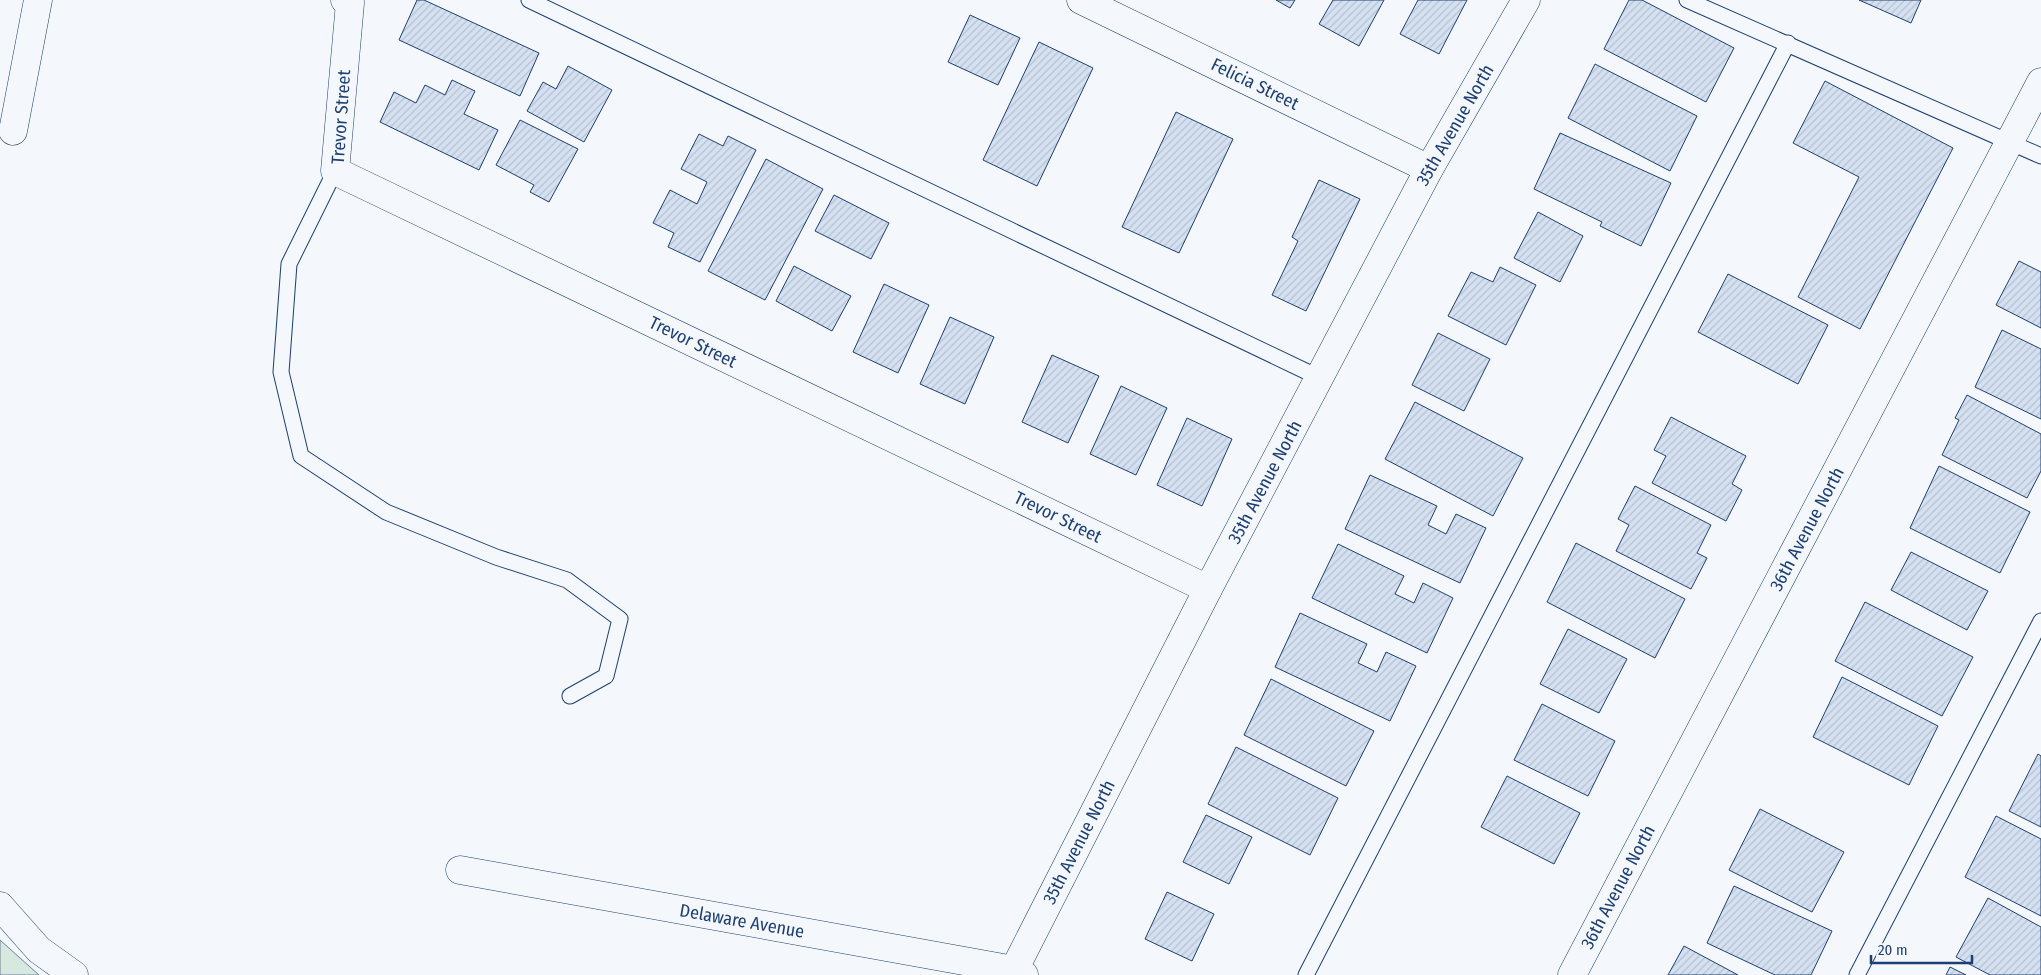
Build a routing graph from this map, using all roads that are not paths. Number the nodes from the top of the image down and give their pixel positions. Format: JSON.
{"nodes":[{"id":1,"x":38,"y":0,"type":"edge"},
{"id":2,"x":529,"y":0,"type":"edge"},
{"id":3,"x":1081,"y":0,"type":"edge"},
{"id":4,"x":1526,"y":0,"type":"edge"},
{"id":5,"x":1687,"y":0,"type":"edge"},
{"id":6,"x":349,"y":1,"type":"edge"},
{"id":7,"x":1788,"y":43,"type":"junction"},
{"id":8,"x":2041,"y":82,"type":"edge"},
{"id":9,"x":13,"y":131,"type":"dead end"},
{"id":10,"x":2010,"y":142,"type":"junction"},
{"id":11,"x":2041,"y":156,"type":"edge"},
{"id":12,"x":1429,"y":169,"type":"junction"},
{"id":13,"x":335,"y":171,"type":"junction"},
{"id":14,"x":1320,"y":378,"type":"junction"},
{"id":15,"x":1208,"y":589,"type":"junction"},
{"id":16,"x":2041,"y":621,"type":"edge"},
{"id":17,"x":570,"y":696,"type":"dead end"},
{"id":18,"x":460,"y":870,"type":"dead end"},
{"id":19,"x":0,"y":906,"type":"edge"},
{"id":20,"x":1019,"y":973,"type":"edge"},
{"id":21,"x":74,"y":975,"type":"edge"},
{"id":22,"x":1306,"y":975,"type":"edge"},
{"id":23,"x":1572,"y":975,"type":"edge"},
{"id":24,"x":1857,"y":975,"type":"edge"}],
"edges":[{"from":1,"to":9,"type":"main road"},
{"from":2,"to":14,"type":"lane"},
{"from":3,"to":12,"type":"main road","name":"Felicia Street"},
{"from":4,"to":12,"type":"main road","name":"35th Avenue North"},
{"from":5,"to":7,"type":"lane"},
{"from":6,"to":13,"type":"main road","name":"Trevor Street"},
{"from":7,"to":10,"type":"lane"},
{"from":7,"to":22,"type":"lane"},
{"from":8,"to":10,"type":"main road","name":"36th Avenue North"},
{"from":10,"to":11,"type":"lane"},
{"from":10,"to":23,"type":"main road","name":"36th Avenue North"},
{"from":12,"to":14,"type":"main road","name":"35th Avenue North"},
{"from":13,"to":15,"type":"main road","name":"Trevor Street"},
{"from":13,"to":17,"type":"lane"},
{"from":14,"to":15,"type":"main road","name":"35th Avenue North"},
{"from":15,"to":20,"type":"main road","name":"35th Avenue North"},
{"from":16,"to":24,"type":"lane"},
{"from":18,"to":20,"type":"main road","name":"Delaware Avenue"},
{"from":19,"to":21,"type":"main road"}]}
